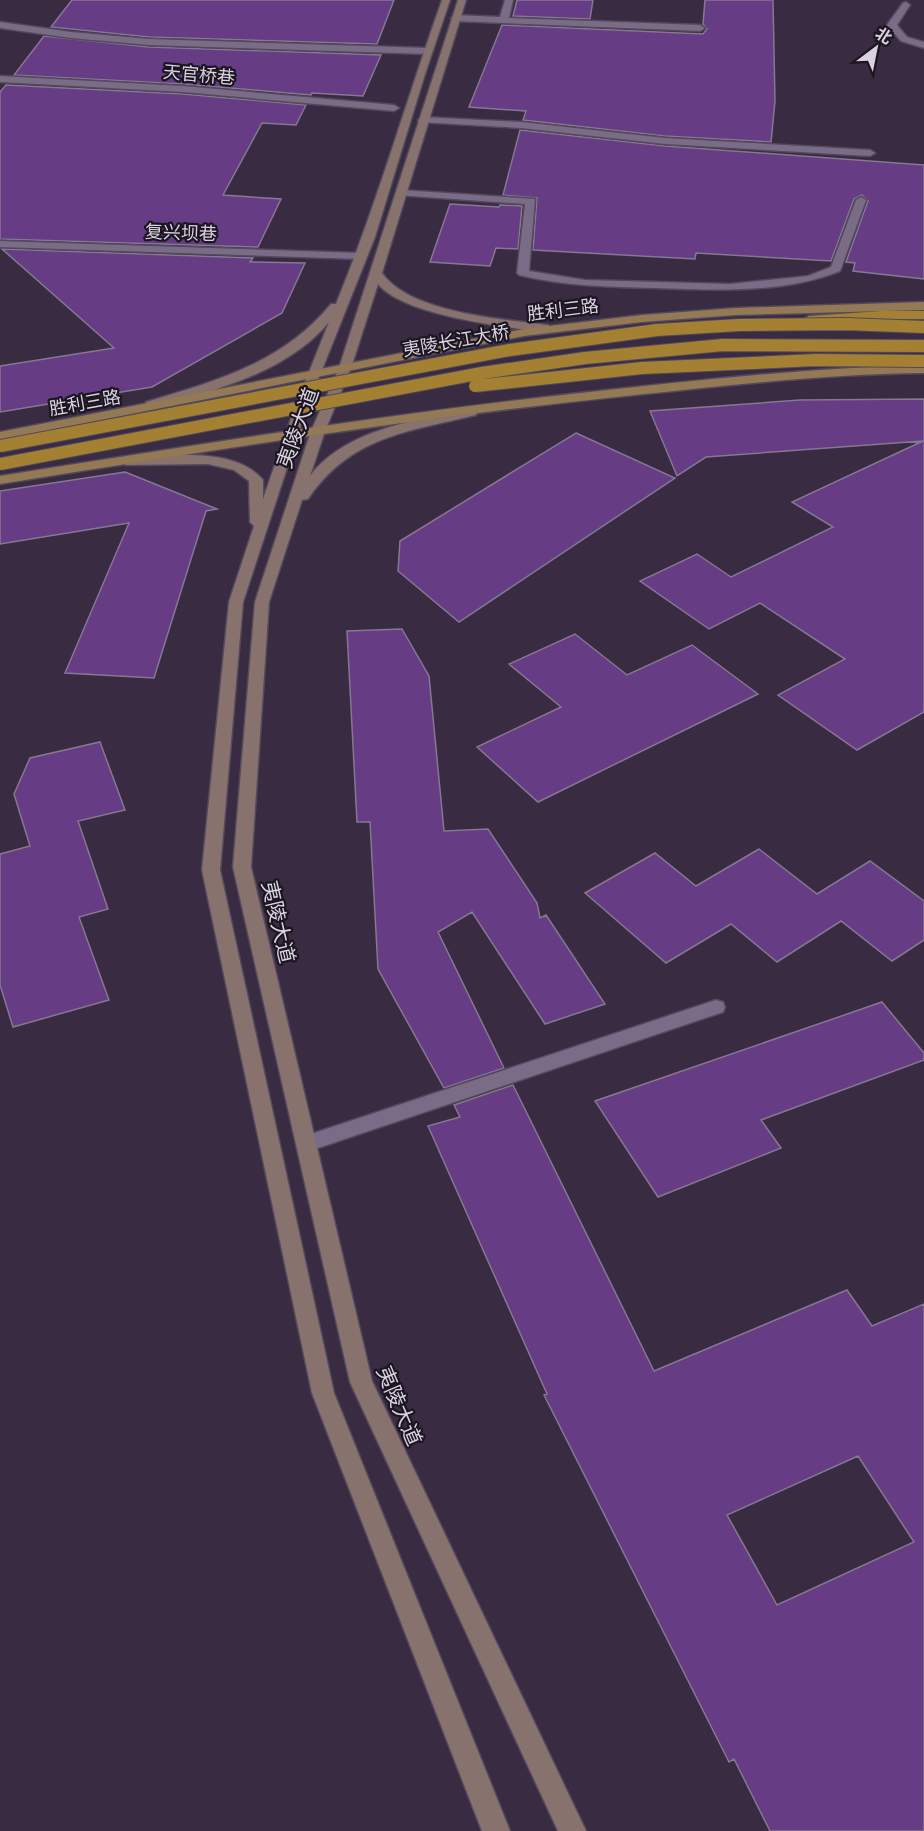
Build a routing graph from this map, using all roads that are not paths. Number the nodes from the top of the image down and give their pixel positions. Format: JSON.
{"nodes":[{"id":1,"x":446,"y":0,"type":"edge"},
{"id":2,"x":462,"y":0,"type":"edge"},
{"id":3,"x":509,"y":0,"type":"edge"},
{"id":4,"x":906,"y":5,"type":"dead end"},
{"id":5,"x":455,"y":18,"type":"junction"},
{"id":6,"x":504,"y":20,"type":"junction"},
{"id":7,"x":0,"y":25,"type":"edge"},
{"id":8,"x":700,"y":28,"type":"dead end"},
{"id":9,"x":924,"y":45,"type":"edge"},
{"id":10,"x":428,"y":51,"type":"junction"},
{"id":11,"x":0,"y":79,"type":"edge"},
{"id":12,"x":394,"y":108,"type":"dead end"},
{"id":13,"x":423,"y":120,"type":"junction"},
{"id":14,"x":870,"y":153,"type":"dead end"},
{"id":15,"x":401,"y":193,"type":"junction"},
{"id":16,"x":861,"y":200,"type":"dead end"},
{"id":17,"x":0,"y":244,"type":"edge"},
{"id":18,"x":361,"y":256,"type":"junction"},
{"id":19,"x":375,"y":271,"type":"junction"},
{"id":20,"x":350,"y":286,"type":"junction"},
{"id":21,"x":924,"y":306,"type":"edge"},
{"id":22,"x":924,"y":315,"type":"edge"},
{"id":23,"x":739,"y":325,"type":"junction"},
{"id":24,"x":924,"y":327,"type":"edge"},
{"id":25,"x":548,"y":329,"type":"junction"},
{"id":26,"x":924,"y":346,"type":"edge"},
{"id":27,"x":924,"y":361,"type":"edge"},
{"id":28,"x":345,"y":368,"type":"junction"},
{"id":29,"x":924,"y":369,"type":"edge"},
{"id":30,"x":315,"y":373,"type":"junction"},
{"id":31,"x":511,"y":403,"type":"junction"},
{"id":32,"x":268,"y":412,"type":"junction"},
{"id":33,"x":118,"y":416,"type":"junction"},
{"id":34,"x":318,"y":431,"type":"junction"},
{"id":35,"x":292,"y":433,"type":"junction"},
{"id":36,"x":0,"y":436,"type":"edge"},
{"id":37,"x":0,"y":446,"type":"edge"},
{"id":38,"x":116,"y":461,"type":"junction"},
{"id":39,"x":0,"y":464,"type":"edge"},
{"id":40,"x":0,"y":480,"type":"edge"},
{"id":41,"x":288,"y":524,"type":"junction"},
{"id":42,"x":255,"y":544,"type":"junction"},
{"id":43,"x":716,"y":1006,"type":"dead end"},
{"id":44,"x":306,"y":1144,"type":"junction"},
{"id":45,"x":496,"y":1831,"type":"edge"},
{"id":46,"x":572,"y":1831,"type":"edge"}],
"edges":[{"from":1,"to":10,"type":"main road","name":"夷陵大道"},
{"from":2,"to":5,"type":"main road","name":"夷陵大道"},
{"from":3,"to":6,"type":"street"},
{"from":4,"to":9,"type":"street"},
{"from":5,"to":6,"type":"street"},
{"from":5,"to":13,"type":"main road","name":"夷陵大道"},
{"from":6,"to":8,"type":"street"},
{"from":7,"to":10,"type":"street"},
{"from":10,"to":18,"type":"main road","name":"夷陵大道"},
{"from":11,"to":12,"type":"street","name":"天官桥巷"},
{"from":13,"to":14,"type":"street"},
{"from":13,"to":15,"type":"main road","name":"夷陵大道"},
{"from":15,"to":16,"type":"street"},
{"from":15,"to":19,"type":"main road","name":"夷陵大道"},
{"from":17,"to":18,"type":"street","name":"复兴坝巷"},
{"from":18,"to":20,"type":"main road","name":"夷陵大道"},
{"from":19,"to":25,"type":"main road"},
{"from":19,"to":28,"type":"main road","name":"夷陵大道"},
{"from":20,"to":30,"type":"main road","name":"夷陵大道"},
{"from":20,"to":33,"type":"main road"},
{"from":21,"to":25,"type":"main road","name":"胜利三路"},
{"from":22,"to":23,"type":"highway","bridge":true},
{"from":23,"to":24,"type":"highway","name":"夷陵长江大桥","bridge":true},
{"from":23,"to":37,"type":"highway","name":"夷陵长江大桥","bridge":true},
{"from":25,"to":28,"type":"main road","name":"胜利三路"},
{"from":26,"to":32,"type":"highway","name":"夷陵长江大桥","bridge":true},
{"from":27,"to":32,"type":"highway","bridge":true},
{"from":28,"to":30,"type":"main road","name":"胜利三路"},
{"from":28,"to":34,"type":"main road","name":"夷陵大道"},
{"from":29,"to":31,"type":"main road"},
{"from":30,"to":33,"type":"main road","name":"胜利三路"},
{"from":30,"to":35,"type":"main road","name":"夷陵大道"},
{"from":31,"to":34,"type":"main road"},
{"from":31,"to":41,"type":"main road"},
{"from":32,"to":39,"type":"highway","name":"夷陵长江大桥","bridge":true},
{"from":33,"to":36,"type":"main road","name":"胜利三路"},
{"from":34,"to":35,"type":"main road"},
{"from":34,"to":41,"type":"main road","name":"夷陵大道"},
{"from":35,"to":38,"type":"main road"},
{"from":35,"to":42,"type":"main road","name":"夷陵大道"},
{"from":38,"to":40,"type":"main road"},
{"from":38,"to":42,"type":"main road"},
{"from":41,"to":44,"type":"main road","name":"夷陵大道"},
{"from":42,"to":45,"type":"main road","name":"夷陵大道"},
{"from":43,"to":44,"type":"street"},
{"from":44,"to":46,"type":"main road","name":"夷陵大道"}]}
